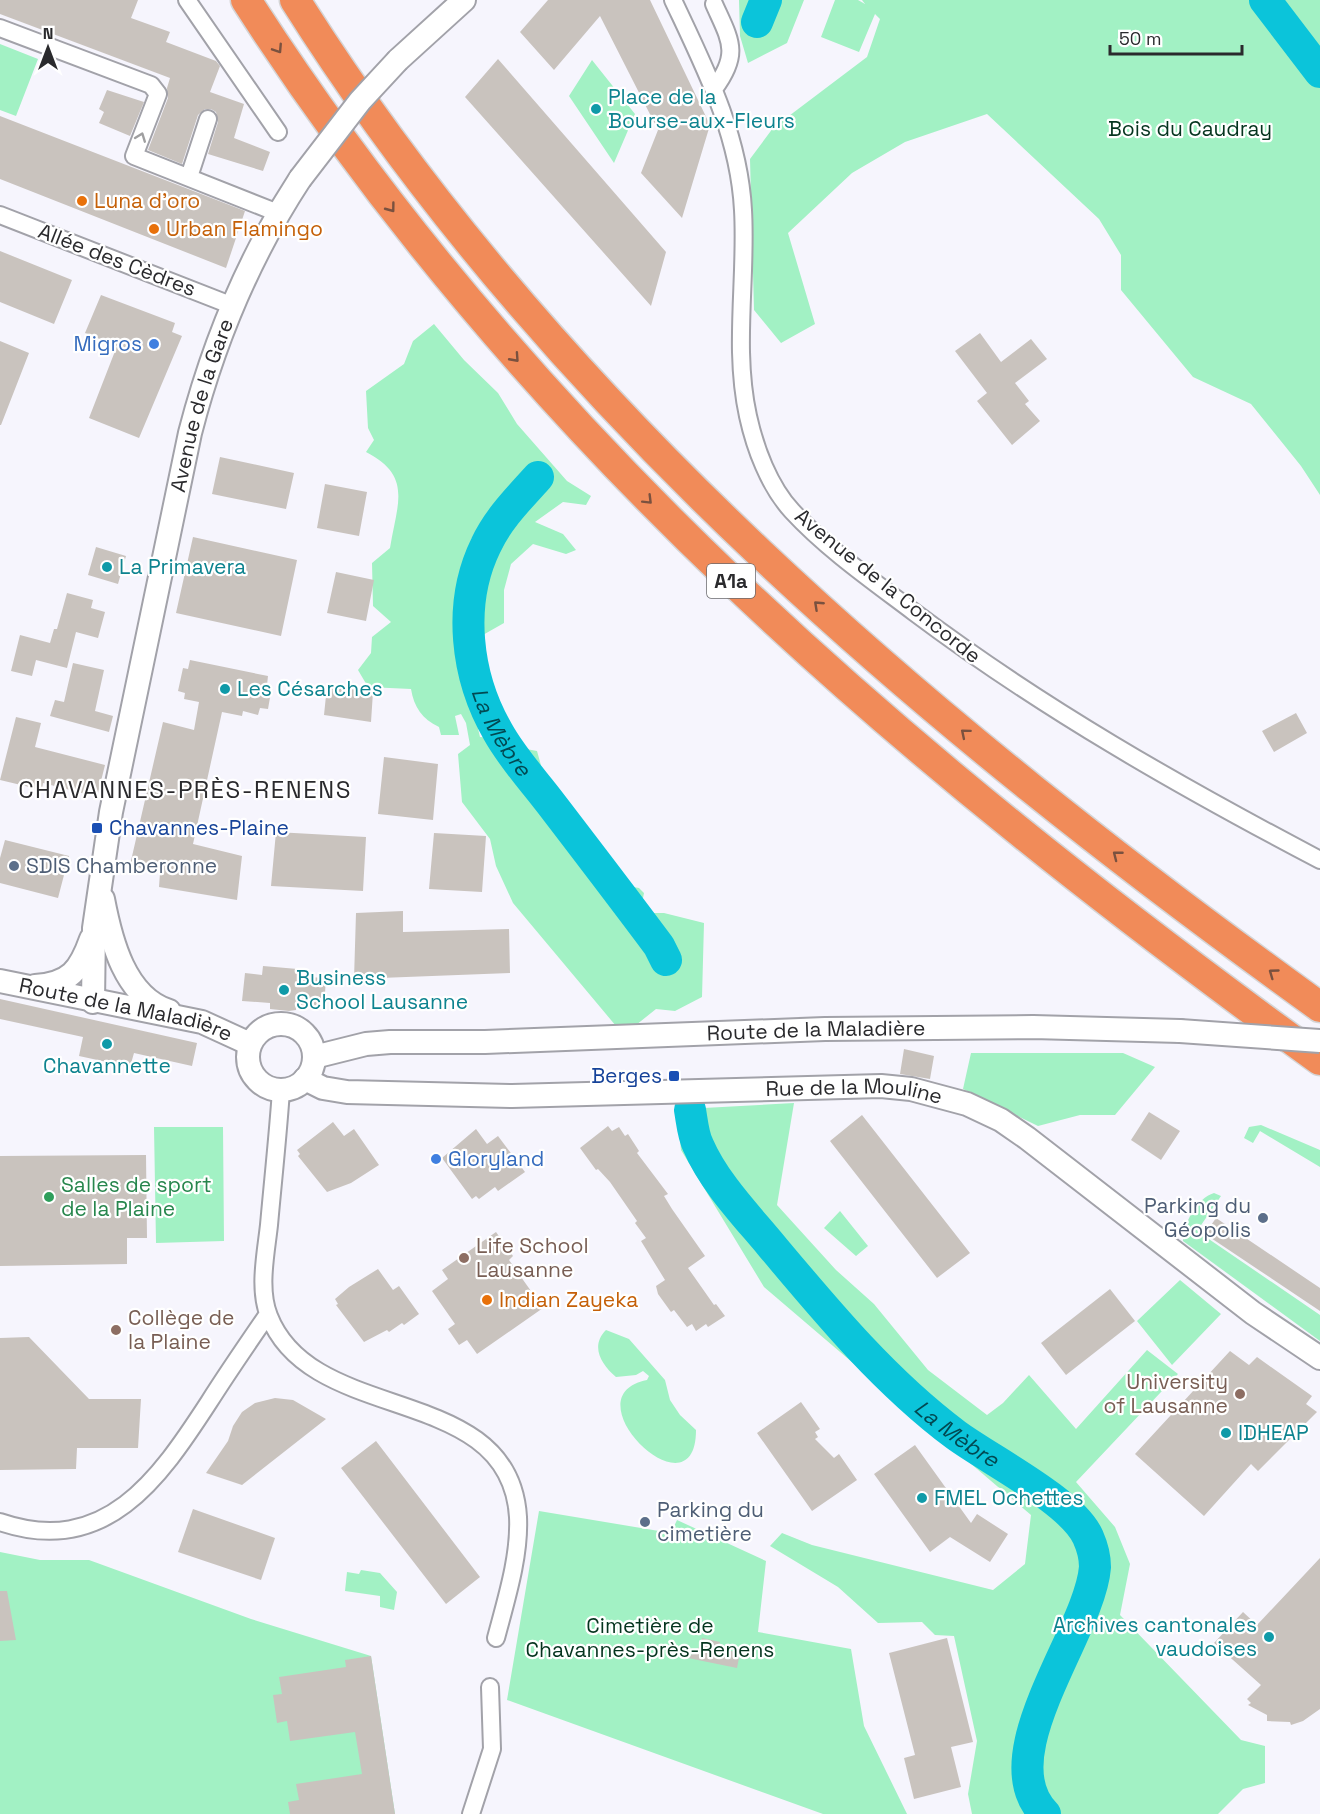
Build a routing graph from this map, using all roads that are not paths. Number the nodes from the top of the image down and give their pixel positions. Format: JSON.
{"nodes":[{"id":1,"x":187,"y":0,"type":"edge"},
{"id":2,"x":246,"y":0,"type":"edge"},
{"id":3,"x":295,"y":0,"type":"edge"},
{"id":4,"x":464,"y":0,"type":"edge"},
{"id":5,"x":673,"y":0,"type":"edge"},
{"id":6,"x":714,"y":4,"type":"dead end"},
{"id":7,"x":0,"y":28,"type":"edge"},
{"id":8,"x":714,"y":89,"type":"junction"},
{"id":9,"x":208,"y":119,"type":"dead end"},
{"id":10,"x":278,"y":132,"type":"dead end"},
{"id":11,"x":189,"y":177,"type":"junction"},
{"id":12,"x":278,"y":213,"type":"junction"},
{"id":13,"x":0,"y":215,"type":"edge"},
{"id":14,"x":233,"y":306,"type":"junction"},
{"id":15,"x":1320,"y":860,"type":"edge"},
{"id":16,"x":101,"y":888,"type":"junction"},
{"id":17,"x":94,"y":928,"type":"junction"},
{"id":18,"x":0,"y":981,"type":"edge"},
{"id":19,"x":24,"y":987,"type":"junction"},
{"id":20,"x":93,"y":1002,"type":"junction"},
{"id":21,"x":1320,"y":1007,"type":"edge"},
{"id":22,"x":202,"y":1022,"type":"junction"},
{"id":23,"x":1320,"y":1041,"type":"edge"},
{"id":24,"x":250,"y":1044,"type":"junction"},
{"id":25,"x":314,"y":1057,"type":"junction"},
{"id":26,"x":1320,"y":1060,"type":"edge"},
{"id":27,"x":305,"y":1079,"type":"junction"},
{"id":28,"x":281,"y":1090,"type":"junction"},
{"id":29,"x":268,"y":1314,"type":"junction"},
{"id":30,"x":1320,"y":1358,"type":"edge"},
{"id":31,"x":0,"y":1522,"type":"edge"},
{"id":32,"x":496,"y":1638,"type":"dead end"},
{"id":33,"x":490,"y":1687,"type":"dead end"},
{"id":34,"x":471,"y":1814,"type":"edge"}],
"edges":[{"from":1,"to":10,"type":"street"},
{"from":2,"to":26,"type":"highway","number":"A1a","one_way":true},
{"from":21,"to":3,"type":"highway","number":"A1a","one_way":true},
{"from":4,"to":12,"type":"street","name":"Avenue de la Gare","bridge":true},
{"from":5,"to":8,"type":"street","name":"Avenue de la Concorde"},
{"from":6,"to":8,"type":"street"},
{"from":11,"to":7,"type":"street","one_way":true},
{"from":8,"to":15,"type":"street","name":"Avenue de la Concorde"},
{"from":9,"to":11,"type":"street"},
{"from":11,"to":12,"type":"street"},
{"from":12,"to":14,"type":"street","name":"Avenue de la Gare"},
{"from":13,"to":14,"type":"street","name":"Allée des Cèdres"},
{"from":14,"to":16,"type":"street","name":"Avenue de la Gare"},
{"from":16,"to":17,"type":"street","name":"Avenue de la Gare"},
{"from":16,"to":22,"type":"street","name":"Avenue de la Gare"},
{"from":17,"to":19,"type":"street","name":"Avenue de la Gare"},
{"from":17,"to":20,"type":"street","name":"Avenue de la Gare"},
{"from":18,"to":19,"type":"street","name":"Route de la Maladière"},
{"from":19,"to":20,"type":"street","name":"Route de la Maladière"},
{"from":20,"to":22,"type":"street","name":"Route de la Maladière"},
{"from":22,"to":24,"type":"street","name":"Route de la Maladière"},
{"from":23,"to":25,"type":"street","name":"Route de la Maladière","bridge":true},
{"from":24,"to":25,"type":"street"},
{"from":24,"to":28,"type":"street"},
{"from":25,"to":27,"type":"street"},
{"from":27,"to":28,"type":"street"},
{"from":27,"to":30,"type":"street","name":"Rue de la Mouline"},
{"from":28,"to":29,"type":"street"},
{"from":29,"to":31,"type":"street"},
{"from":29,"to":32,"type":"street"},
{"from":33,"to":34,"type":"street"}]}
